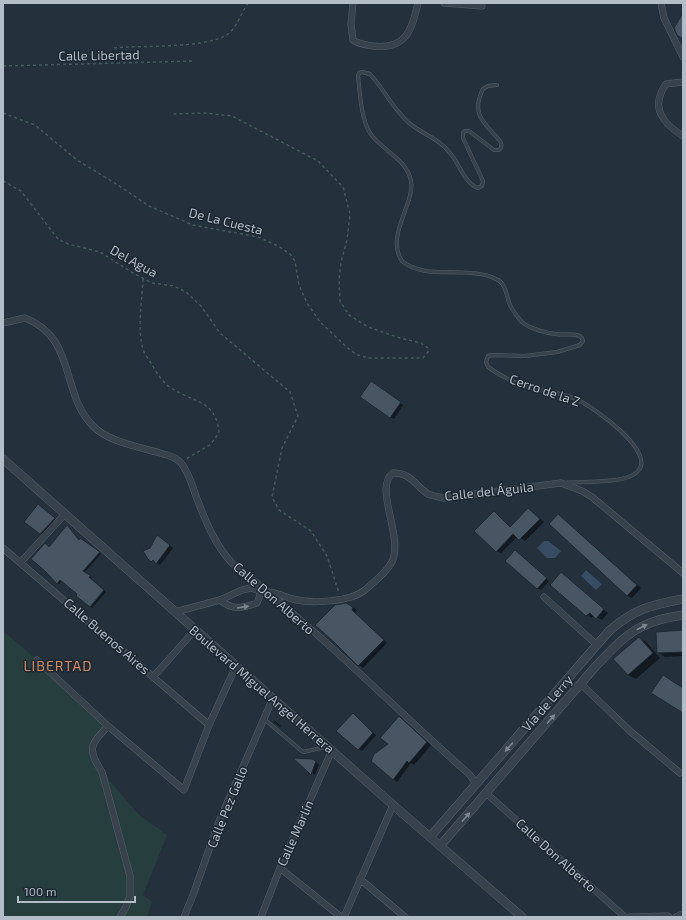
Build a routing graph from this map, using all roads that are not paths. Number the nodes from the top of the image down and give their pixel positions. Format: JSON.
{"nodes":[{"id":1,"x":354,"y":3,"type":"edge"},
{"id":2,"x":418,"y":3,"type":"edge"},
{"id":3,"x":444,"y":3,"type":"edge"},
{"id":4,"x":661,"y":3,"type":"edge"},
{"id":5,"x":482,"y":6,"type":"dead end"},
{"id":6,"x":683,"y":57,"type":"edge"},
{"id":7,"x":683,"y":82,"type":"edge"},
{"id":8,"x":497,"y":85,"type":"dead end"},
{"id":9,"x":682,"y":135,"type":"edge"},
{"id":10,"x":3,"y":323,"type":"edge"},
{"id":11,"x":3,"y":460,"type":"edge"},
{"id":12,"x":560,"y":483,"type":"junction"},
{"id":13,"x":64,"y":514,"type":"junction"},
{"id":14,"x":4,"y":551,"type":"edge"},
{"id":15,"x":20,"y":563,"type":"junction"},
{"id":16,"x":683,"y":573,"type":"edge"},
{"id":17,"x":268,"y":591,"type":"junction"},
{"id":18,"x":261,"y":593,"type":"junction"},
{"id":19,"x":544,"y":597,"type":"dead end"},
{"id":20,"x":683,"y":599,"type":"edge"},
{"id":21,"x":220,"y":600,"type":"junction"},
{"id":22,"x":175,"y":612,"type":"junction"},
{"id":23,"x":683,"y":615,"type":"edge"},
{"id":24,"x":195,"y":630,"type":"junction"},
{"id":25,"x":597,"y":645,"type":"junction"},
{"id":26,"x":586,"y":659,"type":"junction"},
{"id":27,"x":38,"y":660,"type":"dead end"},
{"id":28,"x":236,"y":666,"type":"junction"},
{"id":29,"x":595,"y":667,"type":"junction"},
{"id":30,"x":154,"y":676,"type":"junction"},
{"id":31,"x":580,"y":684,"type":"junction"},
{"id":32,"x":273,"y":698,"type":"junction"},
{"id":33,"x":264,"y":718,"type":"junction"},
{"id":34,"x":209,"y":725,"type":"junction"},
{"id":35,"x":108,"y":726,"type":"junction"},
{"id":36,"x":330,"y":748,"type":"junction"},
{"id":37,"x":680,"y":772,"type":"dead end"},
{"id":38,"x":476,"y":784,"type":"junction"},
{"id":39,"x":486,"y":793,"type":"junction"},
{"id":40,"x":393,"y":805,"type":"junction"},
{"id":41,"x":430,"y":837,"type":"junction"},
{"id":42,"x":440,"y":846,"type":"junction"},
{"id":43,"x":280,"y":868,"type":"junction"},
{"id":44,"x":360,"y":879,"type":"junction"},
{"id":45,"x":683,"y":914,"type":"edge"},
{"id":46,"x":120,"y":917,"type":"edge"},
{"id":47,"x":184,"y":917,"type":"edge"},
{"id":48,"x":261,"y":917,"type":"edge"},
{"id":49,"x":342,"y":917,"type":"edge"},
{"id":50,"x":405,"y":917,"type":"edge"},
{"id":51,"x":522,"y":917,"type":"edge"},
{"id":52,"x":625,"y":917,"type":"edge"},
{"id":53,"x":630,"y":917,"type":"edge"},
{"id":54,"x":669,"y":917,"type":"edge"},
{"id":55,"x":676,"y":917,"type":"edge"}],
"edges":[{"from":1,"to":2,"type":"street"},
{"from":3,"to":5,"type":"street"},
{"from":4,"to":6,"type":"street"},
{"from":7,"to":9,"type":"street"},
{"from":8,"to":12,"type":"lane","name":"Cerro de la Z"},
{"from":10,"to":17,"type":"street","name":"Calle Don Alberto"},
{"from":11,"to":13,"type":"street","name":"Boulevard Miguel Angel Herrera"},
{"from":12,"to":16,"type":"street","name":"Calle del Águila"},
{"from":12,"to":17,"type":"street","name":"Calle del Águila"},
{"from":13,"to":15,"type":"street"},
{"from":13,"to":22,"type":"street","name":"Boulevard Miguel Angel Herrera"},
{"from":14,"to":15,"type":"street","name":"Calle Buenos Aires"},
{"from":15,"to":30,"type":"street","name":"Calle Buenos Aires"},
{"from":17,"to":18,"type":"street"},
{"from":17,"to":38,"type":"street","name":"Calle Don Alberto"},
{"from":18,"to":21,"type":"street"},
{"from":21,"to":18,"type":"street","one_way":true},
{"from":19,"to":25,"type":"street"},
{"from":20,"to":25,"type":"street","name":"Vía de Lerry"},
{"from":21,"to":22,"type":"street"},
{"from":22,"to":24,"type":"street","name":"Boulevard Miguel Angel Herrera"},
{"from":29,"to":23,"type":"street","name":"Vía de Lerry","one_way":true},
{"from":24,"to":28,"type":"street","name":"Boulevard Miguel Angel Herrera"},
{"from":24,"to":30,"type":"street"},
{"from":25,"to":26,"type":"street","name":"Vía de Lerry"},
{"from":26,"to":29,"type":"street"},
{"from":26,"to":38,"type":"street","name":"Vía de Lerry","one_way":true},
{"from":27,"to":35,"type":"street"},
{"from":28,"to":32,"type":"street","name":"Boulevard Miguel Angel Herrera"},
{"from":28,"to":34,"type":"street"},
{"from":29,"to":31,"type":"street","name":"Vía de Lerry"},
{"from":30,"to":34,"type":"street","name":"Calle Buenos Aires"},
{"from":31,"to":37,"type":"street"},
{"from":39,"to":31,"type":"street","name":"Vía de Lerry","one_way":true},
{"from":32,"to":33,"type":"street","name":"Calle Pez Gallo"},
{"from":32,"to":36,"type":"street","name":"Boulevard Miguel Angel Herrera"},
{"from":33,"to":36,"type":"lane"},
{"from":33,"to":47,"type":"street","name":"Calle Pez Gallo"},
{"from":34,"to":35,"type":"street"},
{"from":35,"to":46,"type":"street"},
{"from":36,"to":40,"type":"street","name":"Boulevard Miguel Angel Herrera"},
{"from":36,"to":43,"type":"street","name":"Calle Marlín"},
{"from":38,"to":41,"type":"street","name":"Vía de Lerry"},
{"from":42,"to":39,"type":"street","name":"Vía de Lerry","one_way":true},
{"from":39,"to":52,"type":"street","name":"Calle Don Alberto"},
{"from":40,"to":41,"type":"street","name":"Boulevard Miguel Angel Herrera"},
{"from":40,"to":44,"type":"street"},
{"from":41,"to":42,"type":"street","name":"Boulevard Miguel Angel Herrera"},
{"from":42,"to":51,"type":"street","name":"Boulevard Miguel Angel Herrera"},
{"from":43,"to":48,"type":"street","name":"Calle Marlín"},
{"from":43,"to":49,"type":"street"},
{"from":44,"to":49,"type":"street"},
{"from":44,"to":50,"type":"street"},
{"from":45,"to":55,"type":"street"},
{"from":53,"to":54,"type":"street"}]}
